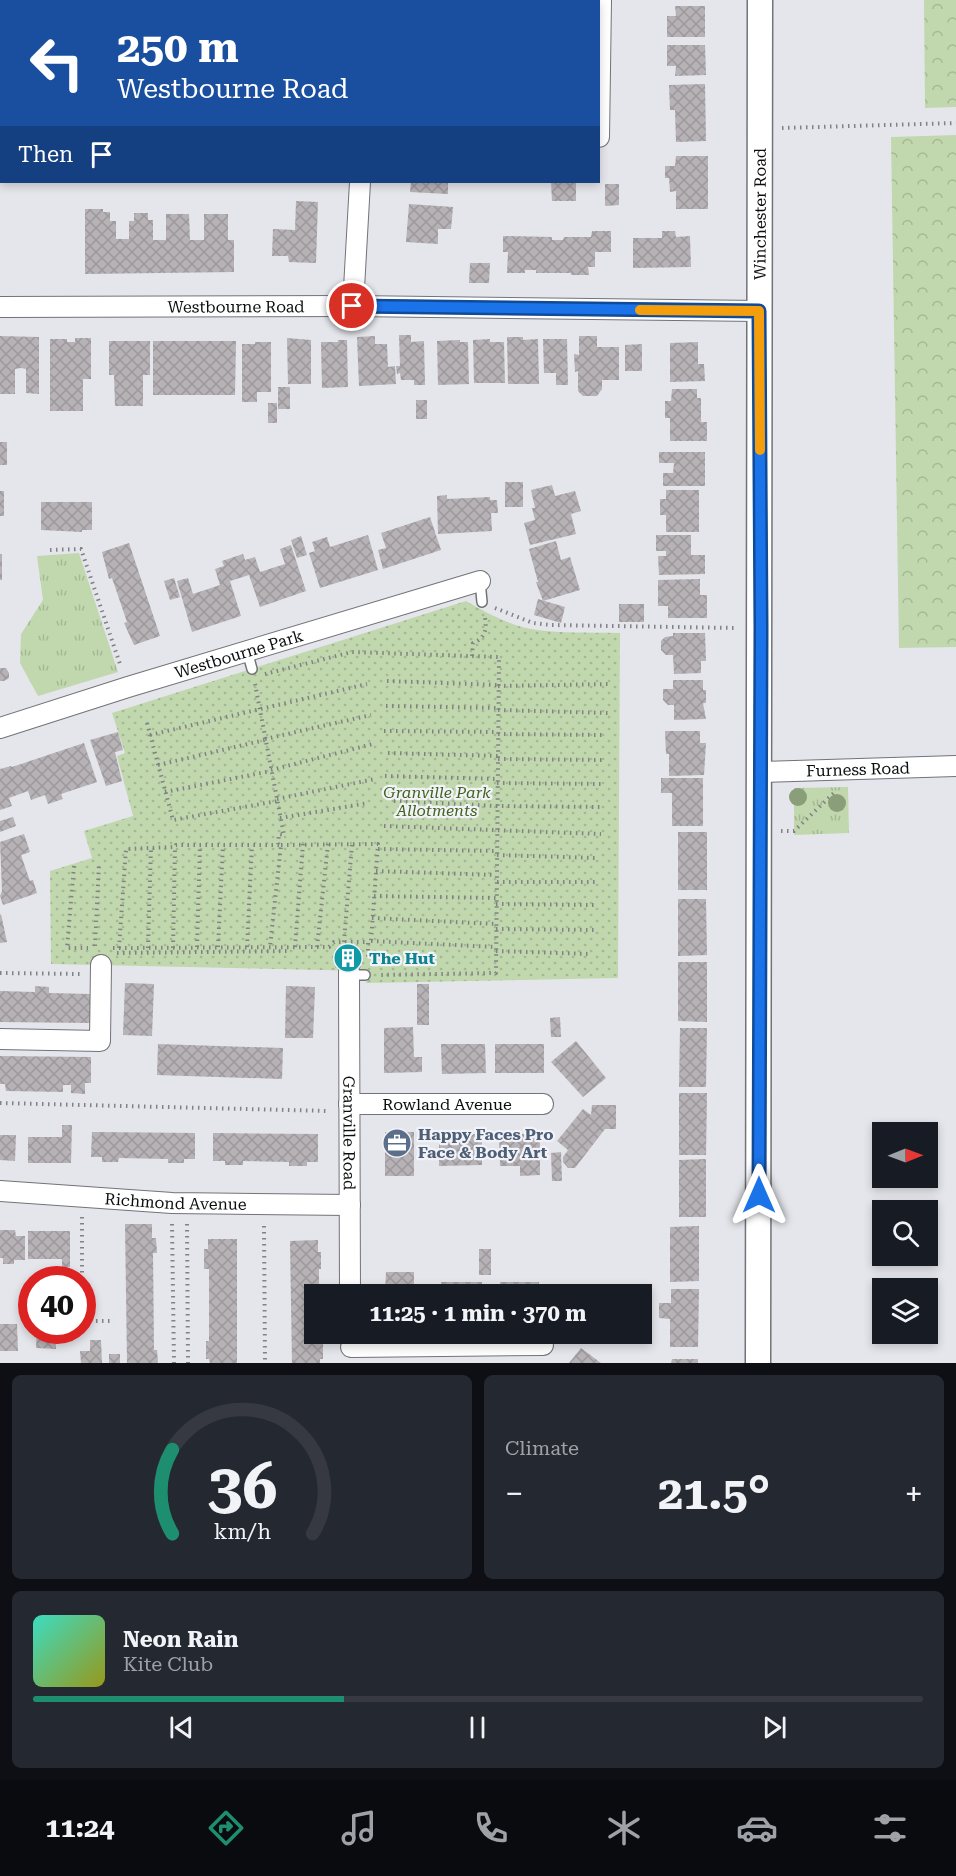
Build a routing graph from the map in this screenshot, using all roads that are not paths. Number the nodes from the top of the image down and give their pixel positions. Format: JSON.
{"nodes":[{"id":1,"x":601,"y":0,"type":"edge"},
{"id":2,"x":760,"y":0,"type":"edge"},
{"id":3,"x":600,"y":68,"type":"edge"},
{"id":4,"x":360,"y":183,"type":"edge"},
{"id":5,"x":352,"y":306,"type":"junction"},
{"id":6,"x":0,"y":307,"type":"edge"},
{"id":7,"x":759,"y":311,"type":"junction"},
{"id":8,"x":480,"y":581,"type":"joint"},
{"id":9,"x":482,"y":602,"type":"road end"},
{"id":10,"x":0,"y":728,"type":"edge"},
{"id":11,"x":956,"y":766,"type":"edge"},
{"id":12,"x":760,"y":772,"type":"junction"},
{"id":13,"x":103,"y":962,"type":"road end"},
{"id":14,"x":358,"y":974,"type":"road end"},
{"id":15,"x":0,"y":1039,"type":"edge"},
{"id":16,"x":543,"y":1104,"type":"dead end"},
{"id":17,"x":349,"y":1108,"type":"junction"},
{"id":18,"x":0,"y":1191,"type":"edge"},
{"id":19,"x":350,"y":1205,"type":"junction"},
{"id":20,"x":350,"y":1284,"type":"edge"},
{"id":21,"x":543,"y":1346,"type":"dead end"},
{"id":22,"x":351,"y":1348,"type":"edge"},
{"id":23,"x":758,"y":1363,"type":"edge"}],
"edges":[{"from":1,"to":3,"type":"street"},
{"from":2,"to":7,"type":"street","name":"Winchester Road"},
{"from":4,"to":5,"type":"street"},
{"from":5,"to":6,"type":"street","name":"Westbourne Road"},
{"from":5,"to":7,"type":"street","name":"Westbourne Road"},
{"from":7,"to":12,"type":"street","name":"Winchester Road"},
{"from":8,"to":9,"type":"lane"},
{"from":8,"to":10,"type":"street","name":"Westbourne Park"},
{"from":11,"to":12,"type":"street","name":"Furness Road"},
{"from":12,"to":23,"type":"street","name":"Winchester Road"},
{"from":13,"to":15,"type":"street"},
{"from":14,"to":17,"type":"street","name":"Granville Road"},
{"from":16,"to":17,"type":"street","name":"Rowland Avenue"},
{"from":17,"to":19,"type":"street","name":"Granville Road"},
{"from":18,"to":19,"type":"street","name":"Richmond Avenue"},
{"from":19,"to":20,"type":"street","name":"Granville Road"},
{"from":21,"to":22,"type":"street"}]}
